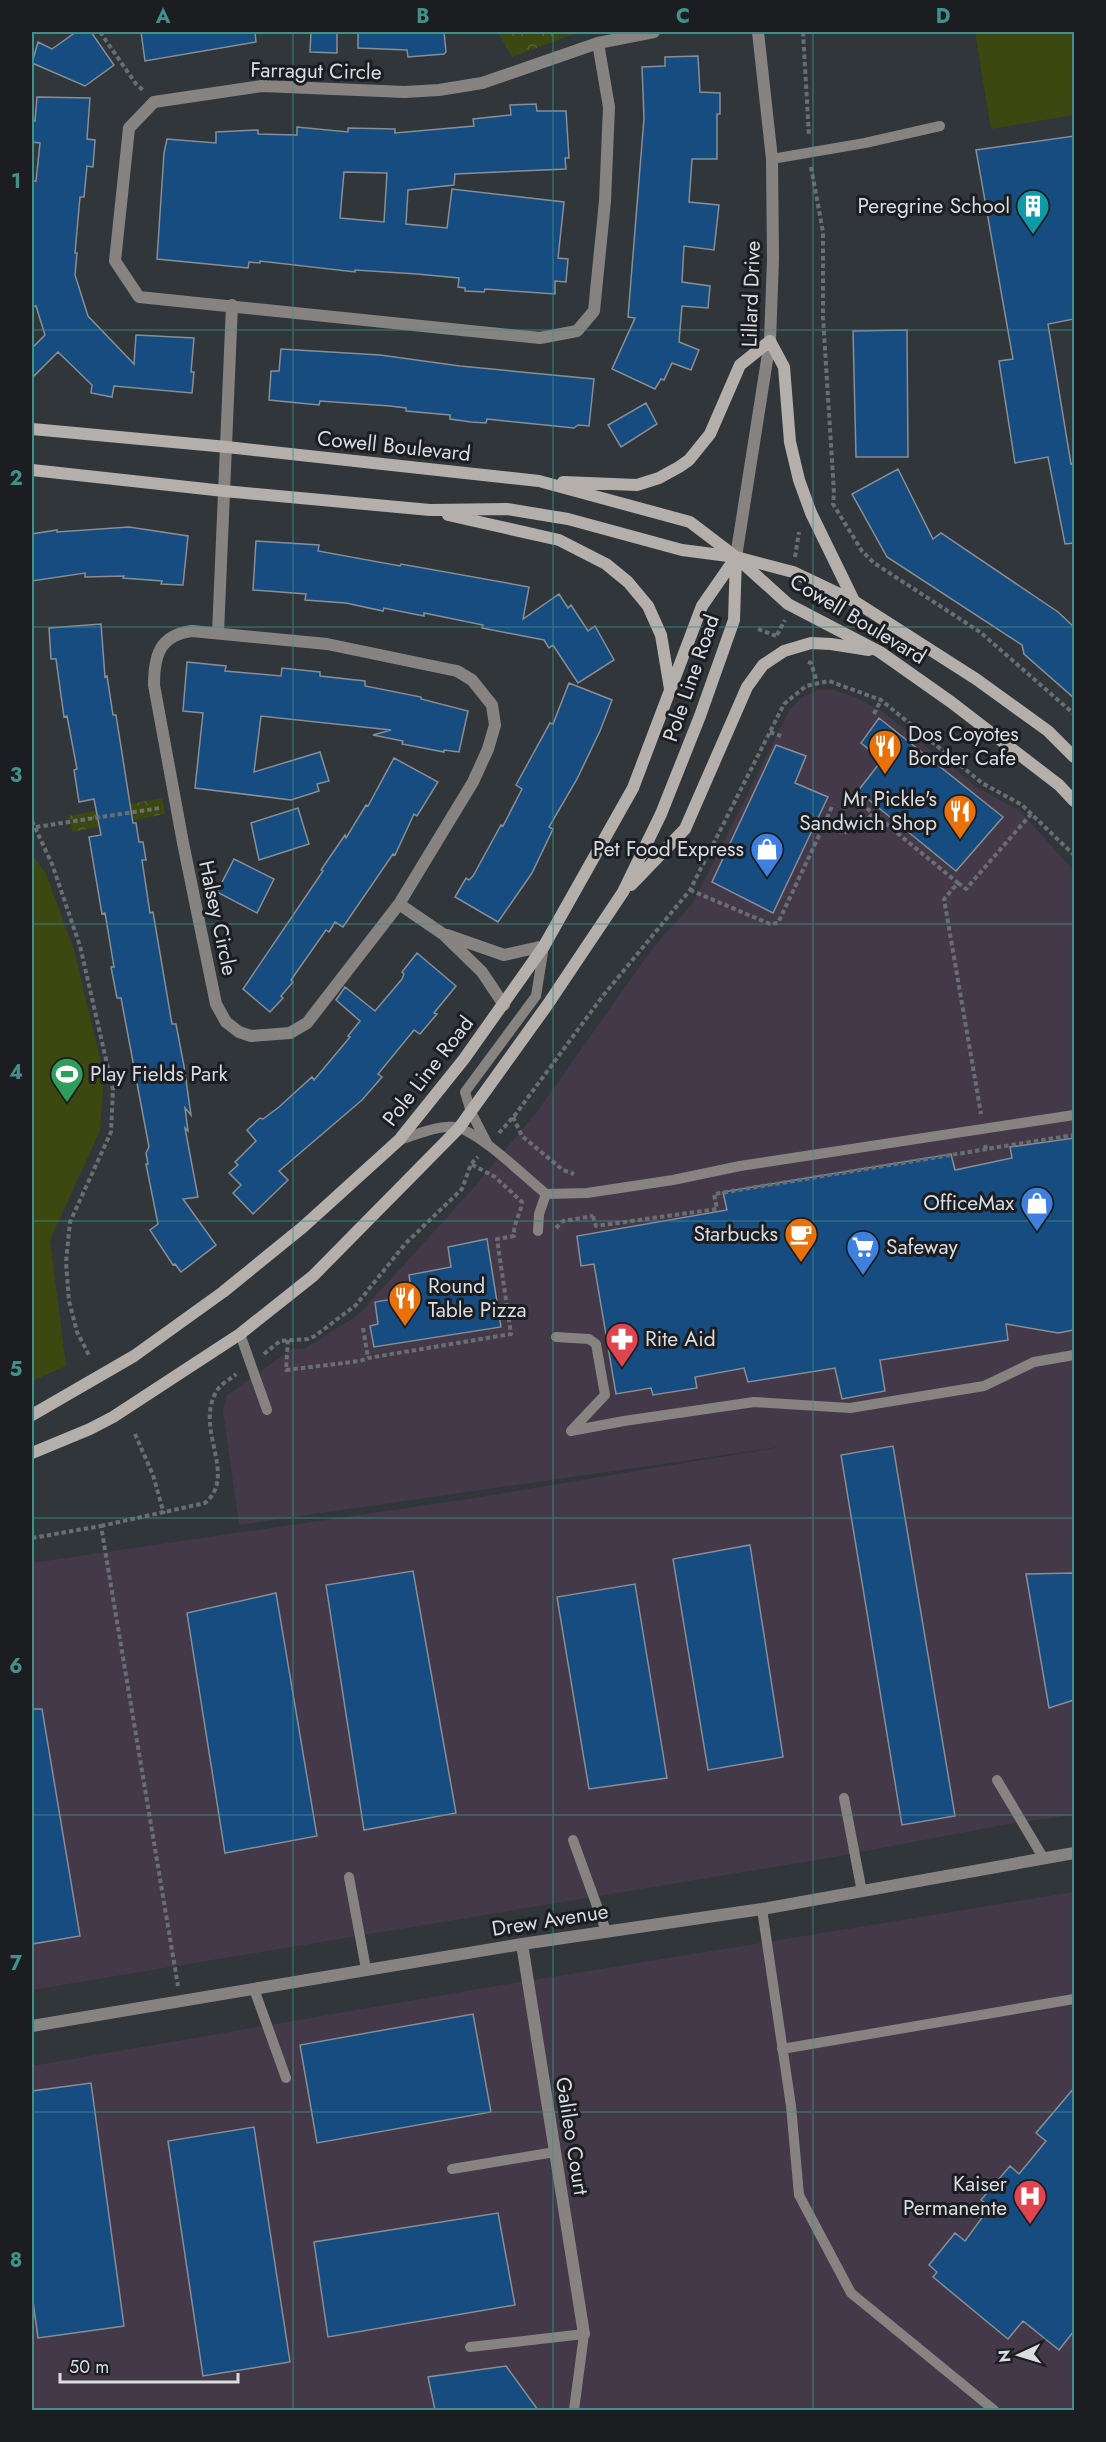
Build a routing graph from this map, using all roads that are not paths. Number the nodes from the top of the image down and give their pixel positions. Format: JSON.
{"nodes":[{"id":1,"x":654,"y":32,"type":"edge"},
{"id":2,"x":758,"y":32,"type":"edge"},
{"id":3,"x":598,"y":43,"type":"junction"},
{"id":4,"x":940,"y":126,"type":"dead end"},
{"id":5,"x":772,"y":159,"type":"junction"},
{"id":6,"x":232,"y":305,"type":"junction"},
{"id":7,"x":770,"y":341,"type":"junction"},
{"id":8,"x":32,"y":429,"type":"edge"},
{"id":9,"x":227,"y":447,"type":"junction"},
{"id":10,"x":32,"y":470,"type":"edge"},
{"id":11,"x":539,"y":481,"type":"junction"},
{"id":12,"x":224,"y":491,"type":"junction"},
{"id":13,"x":430,"y":510,"type":"junction"},
{"id":14,"x":736,"y":557,"type":"junction"},
{"id":15,"x":854,"y":601,"type":"junction"},
{"id":16,"x":218,"y":633,"type":"junction"},
{"id":17,"x":880,"y":652,"type":"junction"},
{"id":18,"x":670,"y":690,"type":"junction"},
{"id":19,"x":1074,"y":757,"type":"edge"},
{"id":20,"x":1074,"y":801,"type":"edge"},
{"id":21,"x":623,"y":892,"type":"junction"},
{"id":22,"x":399,"y":904,"type":"junction"},
{"id":23,"x":443,"y":934,"type":"junction"},
{"id":24,"x":544,"y":946,"type":"junction"},
{"id":25,"x":504,"y":1005,"type":"junction"},
{"id":26,"x":471,"y":1112,"type":"junction"},
{"id":27,"x":1074,"y":1115,"type":"edge"},
{"id":28,"x":459,"y":1128,"type":"junction"},
{"id":29,"x":399,"y":1140,"type":"junction"},
{"id":30,"x":488,"y":1145,"type":"junction"},
{"id":31,"x":546,"y":1194,"type":"junction"},
{"id":32,"x":538,"y":1232,"type":"dead end"},
{"id":33,"x":240,"y":1334,"type":"junction"},
{"id":34,"x":556,"y":1337,"type":"dead end"},
{"id":35,"x":1074,"y":1355,"type":"edge"},
{"id":36,"x":267,"y":1410,"type":"dead end"},
{"id":37,"x":32,"y":1415,"type":"edge"},
{"id":38,"x":32,"y":1453,"type":"edge"},
{"id":39,"x":997,"y":1780,"type":"dead end"},
{"id":40,"x":844,"y":1798,"type":"dead end"},
{"id":41,"x":573,"y":1840,"type":"dead end"},
{"id":42,"x":1074,"y":1854,"type":"edge"},
{"id":43,"x":1044,"y":1859,"type":"junction"},
{"id":44,"x":349,"y":1877,"type":"dead end"},
{"id":45,"x":862,"y":1892,"type":"junction"},
{"id":46,"x":762,"y":1909,"type":"junction"},
{"id":47,"x":606,"y":1931,"type":"junction"},
{"id":48,"x":522,"y":1944,"type":"junction"},
{"id":49,"x":366,"y":1970,"type":"junction"},
{"id":50,"x":255,"y":1989,"type":"junction"},
{"id":51,"x":1074,"y":1999,"type":"edge"},
{"id":52,"x":32,"y":2026,"type":"edge"},
{"id":53,"x":782,"y":2049,"type":"junction"},
{"id":54,"x":286,"y":2078,"type":"dead end"},
{"id":55,"x":555,"y":2152,"type":"junction"},
{"id":56,"x":452,"y":2169,"type":"dead end"},
{"id":57,"x":584,"y":2334,"type":"junction"},
{"id":58,"x":470,"y":2347,"type":"dead end"},
{"id":59,"x":574,"y":2410,"type":"edge"},
{"id":60,"x":994,"y":2410,"type":"edge"}],
"edges":[{"from":1,"to":3,"type":"street","name":"Farragut Circle"},
{"from":2,"to":5,"type":"street","name":"Lillard Drive"},
{"from":3,"to":6,"type":"street"},
{"from":3,"to":6,"type":"street","name":"Farragut Circle"},
{"from":4,"to":5,"type":"lane"},
{"from":5,"to":7,"type":"street","name":"Lillard Drive"},
{"from":6,"to":9,"type":"street"},
{"from":7,"to":11,"type":"main road"},
{"from":7,"to":14,"type":"street","name":"Lillard Drive"},
{"from":7,"to":15,"type":"main road"},
{"from":8,"to":9,"type":"main road","name":"Cowell Boulevard"},
{"from":9,"to":11,"type":"main road","name":"Cowell Boulevard"},
{"from":9,"to":12,"type":"street"},
{"from":10,"to":12,"type":"main road","name":"Cowell Boulevard"},
{"from":11,"to":14,"type":"main road","name":"Cowell Boulevard"},
{"from":12,"to":13,"type":"main road","name":"Cowell Boulevard"},
{"from":12,"to":16,"type":"street"},
{"from":13,"to":14,"type":"main road","name":"Cowell Boulevard"},
{"from":13,"to":18,"type":"main road"},
{"from":14,"to":15,"type":"main road","name":"Cowell Boulevard"},
{"from":14,"to":17,"type":"main road","name":"Cowell Boulevard"},
{"from":14,"to":18,"type":"main road","name":"Pole Line Road"},
{"from":14,"to":21,"type":"main road","name":"Pole Line Road"},
{"from":15,"to":19,"type":"main road","name":"Cowell Boulevard"},
{"from":16,"to":22,"type":"street","name":"Halsey Circle"},
{"from":16,"to":22,"type":"street","name":"Halsey Circle"},
{"from":17,"to":20,"type":"main road","name":"Cowell Boulevard"},
{"from":17,"to":21,"type":"main road"},
{"from":18,"to":24,"type":"main road","name":"Pole Line Road"},
{"from":21,"to":26,"type":"main road","name":"Pole Line Road"},
{"from":22,"to":23,"type":"street"},
{"from":23,"to":24,"type":"street"},
{"from":23,"to":25,"type":"street"},
{"from":24,"to":25,"type":"main road","name":"Pole Line Road"},
{"from":24,"to":26,"type":"lane"},
{"from":25,"to":29,"type":"main road","name":"Pole Line Road"},
{"from":26,"to":28,"type":"main road","name":"Pole Line Road"},
{"from":26,"to":30,"type":"lane"},
{"from":27,"to":31,"type":"lane"},
{"from":28,"to":29,"type":"lane"},
{"from":28,"to":30,"type":"lane"},
{"from":28,"to":33,"type":"main road","name":"Pole Line Road"},
{"from":29,"to":37,"type":"main road","name":"Pole Line Road"},
{"from":30,"to":31,"type":"lane"},
{"from":31,"to":32,"type":"lane"},
{"from":33,"to":36,"type":"lane"},
{"from":33,"to":38,"type":"main road","name":"Pole Line Road"},
{"from":34,"to":35,"type":"lane"},
{"from":39,"to":43,"type":"lane"},
{"from":40,"to":45,"type":"lane"},
{"from":41,"to":47,"type":"lane"},
{"from":42,"to":43,"type":"street","name":"Drew Avenue"},
{"from":43,"to":45,"type":"street","name":"Drew Avenue"},
{"from":44,"to":49,"type":"lane"},
{"from":45,"to":46,"type":"street","name":"Drew Avenue"},
{"from":46,"to":47,"type":"street","name":"Drew Avenue"},
{"from":46,"to":53,"type":"lane"},
{"from":47,"to":48,"type":"street","name":"Drew Avenue"},
{"from":48,"to":49,"type":"street","name":"Drew Avenue"},
{"from":48,"to":55,"type":"street","name":"Galileo Court"},
{"from":49,"to":50,"type":"street","name":"Drew Avenue"},
{"from":50,"to":52,"type":"street","name":"Drew Avenue"},
{"from":50,"to":54,"type":"lane"},
{"from":51,"to":53,"type":"lane"},
{"from":53,"to":60,"type":"lane"},
{"from":55,"to":56,"type":"lane"},
{"from":55,"to":57,"type":"street","name":"Galileo Court"},
{"from":57,"to":58,"type":"lane"},
{"from":57,"to":59,"type":"lane"}]}
